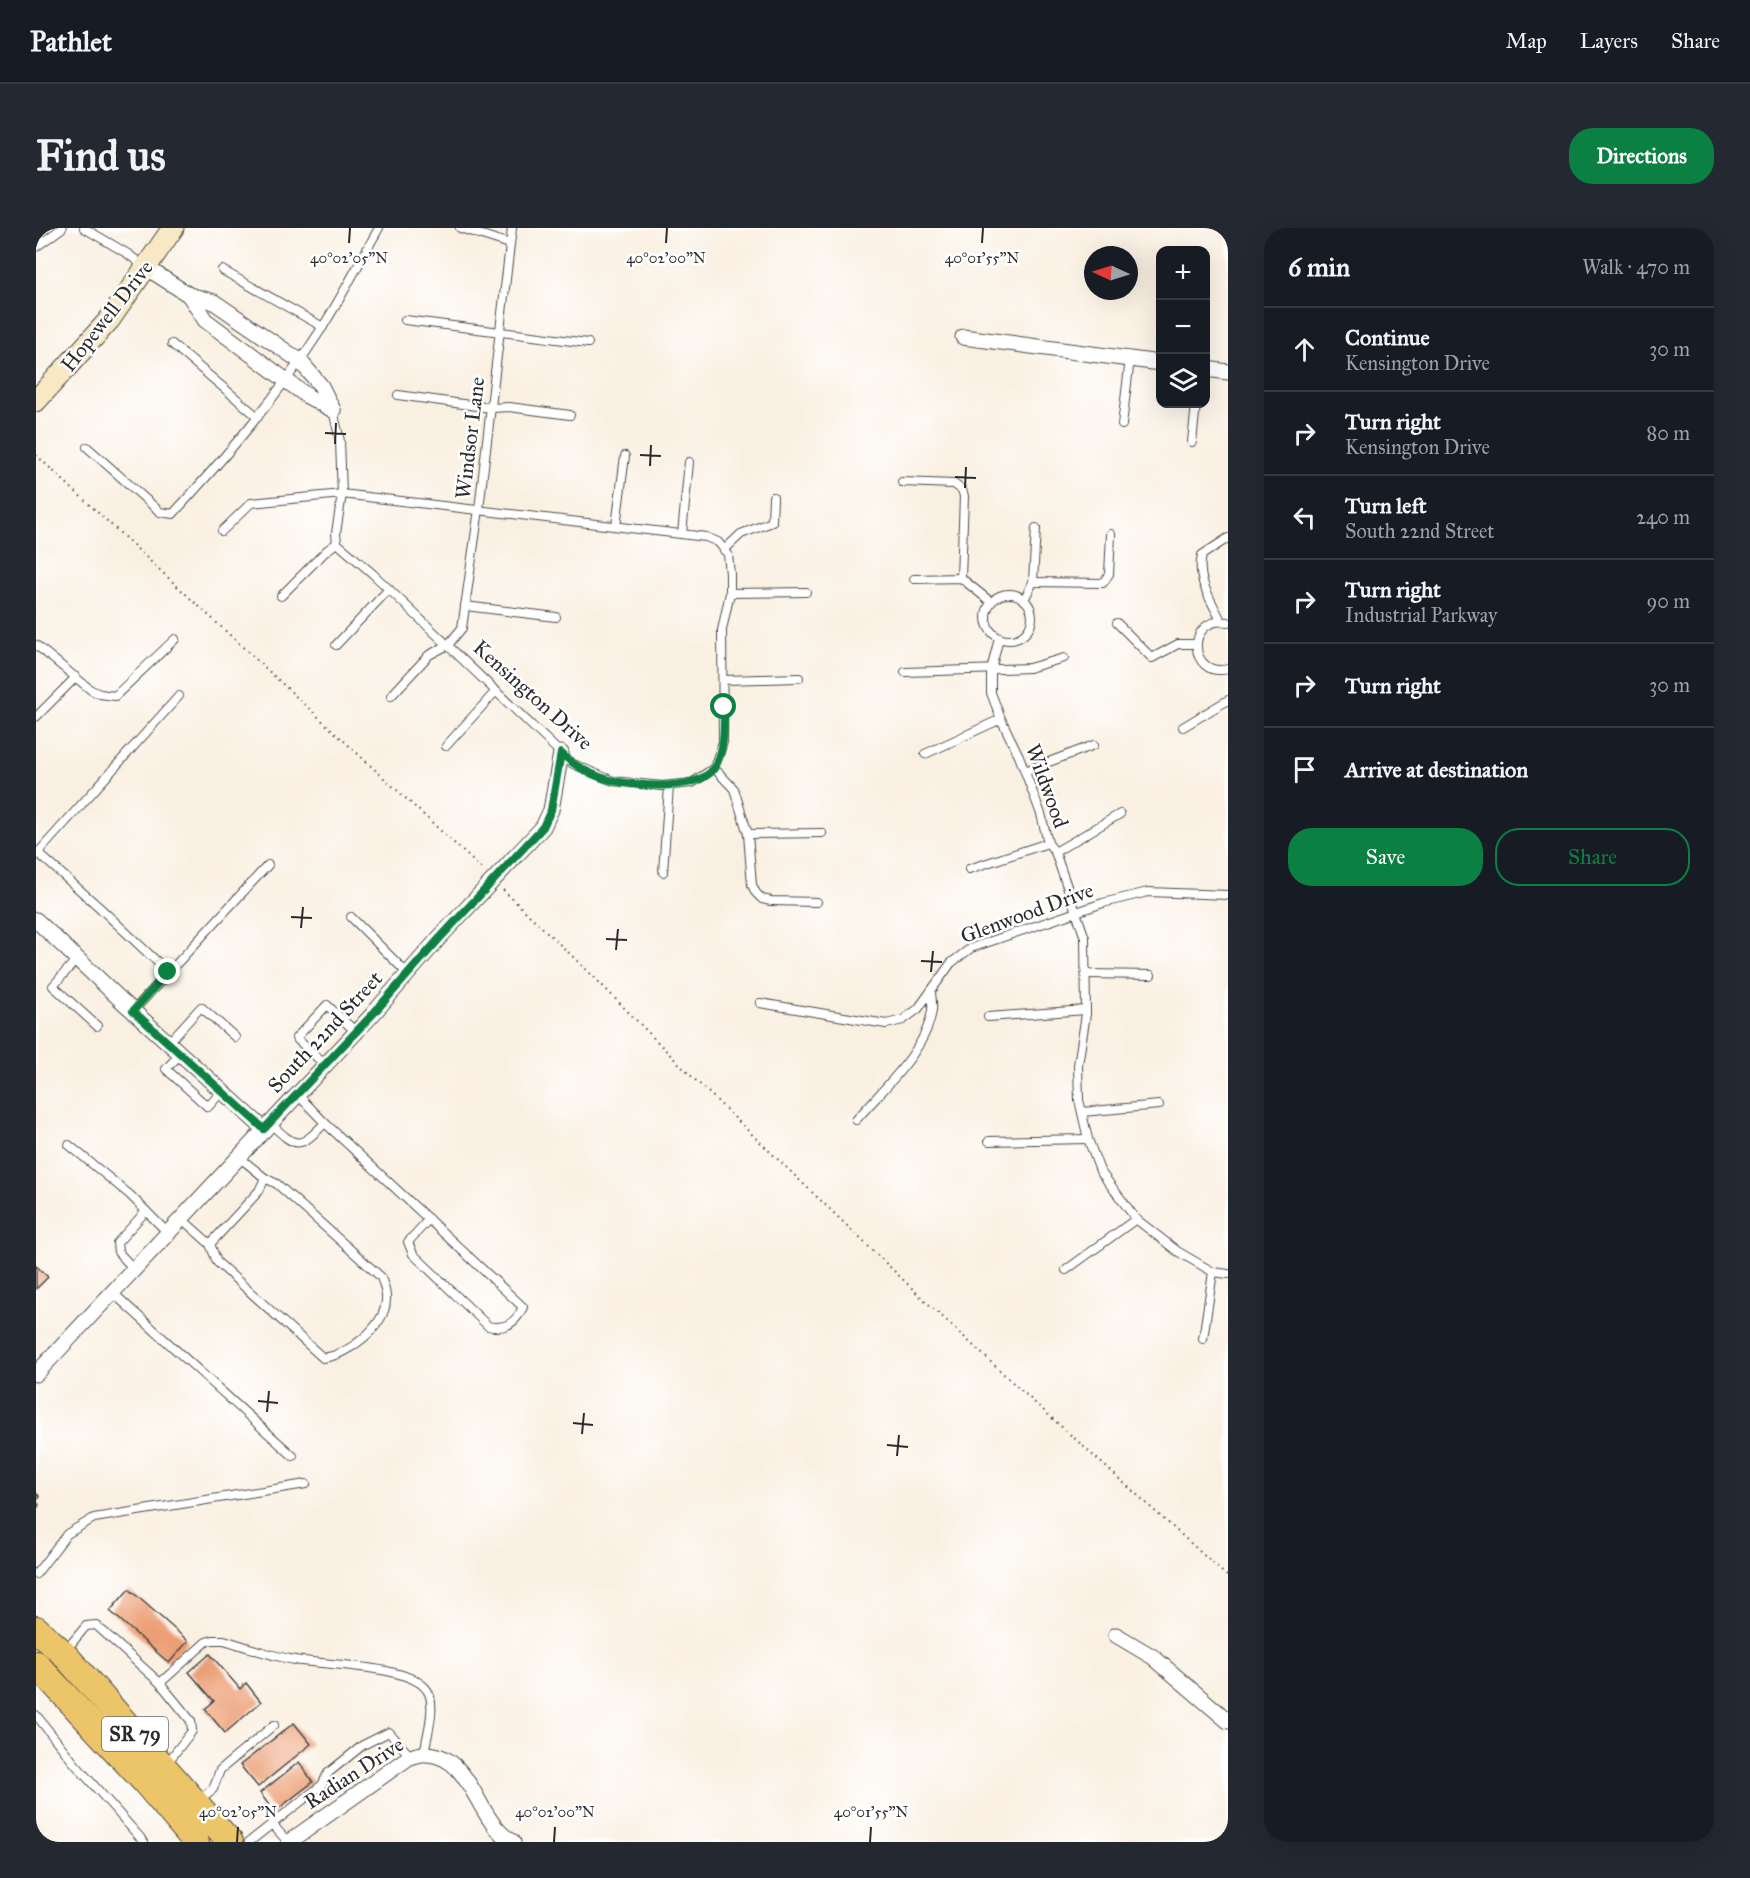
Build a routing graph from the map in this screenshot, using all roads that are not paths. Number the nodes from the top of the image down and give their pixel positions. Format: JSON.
{"nodes":[{"id":1,"x":62,"y":228,"type":"edge"},
{"id":2,"x":84,"y":228,"type":"edge"},
{"id":3,"x":173,"y":228,"type":"edge"},
{"id":4,"x":379,"y":228,"type":"edge"},
{"id":5,"x":460,"y":228,"type":"edge"},
{"id":6,"x":512,"y":228,"type":"edge"},
{"id":7,"x":510,"y":244,"type":"junction"},
{"id":8,"x":36,"y":247,"type":"edge"},
{"id":9,"x":147,"y":268,"type":"junction"},
{"id":10,"x":222,"y":270,"type":"dead end"},
{"id":11,"x":189,"y":295,"type":"junction"},
{"id":12,"x":405,"y":320,"type":"dead end"},
{"id":13,"x":323,"y":327,"type":"junction"},
{"id":14,"x":500,"y":332,"type":"junction"},
{"id":15,"x":963,"y":337,"type":"dead end"},
{"id":16,"x":588,"y":343,"type":"dead end"},
{"id":17,"x":172,"y":344,"type":"dead end"},
{"id":18,"x":1130,"y":359,"type":"junction"},
{"id":19,"x":300,"y":361,"type":"junction"},
{"id":20,"x":1156,"y":362,"type":"edge"},
{"id":21,"x":1210,"y":370,"type":"edge"},
{"id":22,"x":1228,"y":372,"type":"edge"},
{"id":23,"x":286,"y":380,"type":"junction"},
{"id":24,"x":398,"y":395,"type":"dead end"},
{"id":25,"x":36,"y":401,"type":"edge"},
{"id":26,"x":491,"y":408,"type":"junction"},
{"id":27,"x":1196,"y":408,"type":"edge"},
{"id":28,"x":333,"y":410,"type":"junction"},
{"id":29,"x":570,"y":415,"type":"dead end"},
{"id":30,"x":258,"y":417,"type":"junction"},
{"id":31,"x":1122,"y":425,"type":"dead end"},
{"id":32,"x":1192,"y":442,"type":"dead end"},
{"id":33,"x":87,"y":447,"type":"dead end"},
{"id":34,"x":625,"y":456,"type":"dead end"},
{"id":35,"x":690,"y":462,"type":"dead end"},
{"id":36,"x":902,"y":482,"type":"dead end"},
{"id":37,"x":342,"y":494,"type":"junction"},
{"id":38,"x":773,"y":497,"type":"dead end"},
{"id":39,"x":480,"y":510,"type":"junction"},
{"id":40,"x":616,"y":526,"type":"junction"},
{"id":41,"x":1036,"y":528,"type":"dead end"},
{"id":42,"x":222,"y":531,"type":"dead end"},
{"id":43,"x":681,"y":534,"type":"junction"},
{"id":44,"x":1111,"y":534,"type":"dead end"},
{"id":45,"x":1228,"y":538,"type":"edge"},
{"id":46,"x":337,"y":543,"type":"junction"},
{"id":47,"x":724,"y":550,"type":"junction"},
{"id":48,"x":961,"y":578,"type":"junction"},
{"id":49,"x":914,"y":579,"type":"dead end"},
{"id":50,"x":1034,"y":582,"type":"junction"},
{"id":51,"x":389,"y":589,"type":"junction"},
{"id":52,"x":806,"y":592,"type":"dead end"},
{"id":53,"x":730,"y":593,"type":"junction"},
{"id":54,"x":281,"y":596,"type":"dead end"},
{"id":55,"x":1024,"y":600,"type":"junction"},
{"id":56,"x":992,"y":602,"type":"junction"},
{"id":57,"x":465,"y":606,"type":"junction"},
{"id":58,"x":556,"y":617,"type":"dead end"},
{"id":59,"x":1225,"y":621,"type":"edge"},
{"id":60,"x":1117,"y":623,"type":"dead end"},
{"id":61,"x":999,"y":638,"type":"junction"},
{"id":62,"x":175,"y":639,"type":"dead end"},
{"id":63,"x":1196,"y":644,"type":"junction"},
{"id":64,"x":36,"y":645,"type":"edge"},
{"id":65,"x":336,"y":645,"type":"dead end"},
{"id":66,"x":448,"y":645,"type":"junction"},
{"id":67,"x":1064,"y":658,"type":"dead end"},
{"id":68,"x":1228,"y":669,"type":"edge"},
{"id":69,"x":991,"y":670,"type":"junction"},
{"id":70,"x":905,"y":672,"type":"dead end"},
{"id":71,"x":76,"y":677,"type":"junction"},
{"id":72,"x":799,"y":678,"type":"dead end"},
{"id":73,"x":723,"y":680,"type":"junction"},
{"id":74,"x":496,"y":691,"type":"junction"},
{"id":75,"x":179,"y":696,"type":"dead end"},
{"id":76,"x":391,"y":696,"type":"dead end"},
{"id":77,"x":1228,"y":700,"type":"edge"},
{"id":78,"x":36,"y":717,"type":"edge"},
{"id":79,"x":1001,"y":719,"type":"junction"},
{"id":80,"x":1184,"y":727,"type":"dead end"},
{"id":81,"x":1095,"y":745,"type":"dead end"},
{"id":82,"x":446,"y":746,"type":"dead end"},
{"id":83,"x":561,"y":753,"type":"junction"},
{"id":84,"x":925,"y":754,"type":"dead end"},
{"id":85,"x":714,"y":768,"type":"junction"},
{"id":86,"x":1024,"y":771,"type":"junction"},
{"id":87,"x":669,"y":786,"type":"junction"},
{"id":88,"x":1120,"y":814,"type":"dead end"},
{"id":89,"x":822,"y":833,"type":"dead end"},
{"id":90,"x":748,"y":834,"type":"junction"},
{"id":91,"x":1048,"y":843,"type":"junction"},
{"id":92,"x":1055,"y":852,"type":"junction"},
{"id":93,"x":37,"y":854,"type":"edge"},
{"id":94,"x":268,"y":865,"type":"dead end"},
{"id":95,"x":969,"y":869,"type":"dead end"},
{"id":96,"x":663,"y":873,"type":"dead end"},
{"id":97,"x":1228,"y":895,"type":"edge"},
{"id":98,"x":817,"y":902,"type":"dead end"},
{"id":99,"x":1076,"y":912,"type":"junction"},
{"id":100,"x":351,"y":917,"type":"dead end"},
{"id":101,"x":36,"y":920,"type":"edge"},
{"id":102,"x":77,"y":959,"type":"junction"},
{"id":103,"x":168,"y":972,"type":"junction"},
{"id":104,"x":408,"y":974,"type":"junction"},
{"id":105,"x":1087,"y":974,"type":"junction"},
{"id":106,"x":1151,"y":975,"type":"dead end"},
{"id":107,"x":931,"y":992,"type":"junction"},
{"id":108,"x":760,"y":1003,"type":"dead end"},
{"id":109,"x":1086,"y":1010,"type":"junction"},
{"id":110,"x":133,"y":1011,"type":"junction"},
{"id":111,"x":988,"y":1017,"type":"dead end"},
{"id":112,"x":97,"y":1026,"type":"dead end"},
{"id":113,"x":356,"y":1032,"type":"junction"},
{"id":114,"x":235,"y":1037,"type":"dead end"},
{"id":115,"x":169,"y":1042,"type":"junction"},
{"id":116,"x":181,"y":1053,"type":"junction"},
{"id":117,"x":325,"y":1065,"type":"junction"},
{"id":118,"x":222,"y":1091,"type":"junction"},
{"id":119,"x":297,"y":1094,"type":"junction"},
{"id":120,"x":1159,"y":1105,"type":"dead end"},
{"id":121,"x":1082,"y":1112,"type":"junction"},
{"id":122,"x":856,"y":1120,"type":"dead end"},
{"id":123,"x":325,"y":1123,"type":"junction"},
{"id":124,"x":267,"y":1126,"type":"junction"},
{"id":125,"x":1088,"y":1139,"type":"junction"},
{"id":126,"x":989,"y":1141,"type":"dead end"},
{"id":127,"x":69,"y":1145,"type":"dead end"},
{"id":128,"x":239,"y":1157,"type":"junction"},
{"id":129,"x":265,"y":1178,"type":"junction"},
{"id":130,"x":146,"y":1211,"type":"junction"},
{"id":131,"x":182,"y":1219,"type":"junction"},
{"id":132,"x":1136,"y":1219,"type":"junction"},
{"id":133,"x":429,"y":1220,"type":"junction"},
{"id":134,"x":168,"y":1233,"type":"junction"},
{"id":135,"x":210,"y":1244,"type":"junction"},
{"id":136,"x":134,"y":1269,"type":"junction"},
{"id":137,"x":1066,"y":1270,"type":"dead end"},
{"id":138,"x":1213,"y":1272,"type":"junction"},
{"id":139,"x":1228,"y":1274,"type":"edge"},
{"id":140,"x":112,"y":1292,"type":"junction"},
{"id":141,"x":1203,"y":1340,"type":"dead end"},
{"id":142,"x":36,"y":1374,"type":"edge"},
{"id":143,"x":292,"y":1456,"type":"dead end"},
{"id":144,"x":306,"y":1484,"type":"dead end"},
{"id":145,"x":36,"y":1575,"type":"edge"},
{"id":146,"x":38,"y":1632,"type":"edge"},
{"id":147,"x":1116,"y":1635,"type":"dead end"},
{"id":148,"x":63,"y":1653,"type":"junction"},
{"id":149,"x":36,"y":1664,"type":"edge"},
{"id":150,"x":160,"y":1683,"type":"junction"},
{"id":151,"x":36,"y":1715,"type":"edge"},
{"id":152,"x":1228,"y":1721,"type":"edge"},
{"id":153,"x":274,"y":1725,"type":"dead end"},
{"id":154,"x":418,"y":1755,"type":"junction"},
{"id":155,"x":164,"y":1767,"type":"junction"},
{"id":156,"x":196,"y":1803,"type":"junction"},
{"id":157,"x":272,"y":1824,"type":"junction"},
{"id":158,"x":144,"y":1842,"type":"edge"},
{"id":159,"x":196,"y":1842,"type":"edge"},
{"id":160,"x":230,"y":1842,"type":"edge"},
{"id":161,"x":249,"y":1842,"type":"edge"},
{"id":162,"x":289,"y":1842,"type":"edge"},
{"id":163,"x":513,"y":1842,"type":"edge"}],
"edges":[{"from":1,"to":8,"type":"lane"},
{"from":2,"to":9,"type":"lane"},
{"from":3,"to":9,"type":"main road","name":"Hopewell Drive"},
{"from":4,"to":13,"type":"lane"},
{"from":5,"to":7,"type":"lane"},
{"from":6,"to":7,"type":"lane","name":"Windsor Lane"},
{"from":7,"to":14,"type":"lane","name":"Windsor Lane"},
{"from":9,"to":11,"type":"street"},
{"from":9,"to":25,"type":"main road","name":"Hopewell Drive"},
{"from":10,"to":13,"type":"lane"},
{"from":11,"to":19,"type":"street"},
{"from":11,"to":23,"type":"street"},
{"from":12,"to":14,"type":"lane"},
{"from":13,"to":19,"type":"lane"},
{"from":14,"to":16,"type":"lane"},
{"from":14,"to":26,"type":"lane","name":"Windsor Lane"},
{"from":15,"to":18,"type":"street"},
{"from":17,"to":30,"type":"lane"},
{"from":18,"to":20,"type":"street"},
{"from":18,"to":31,"type":"lane"},
{"from":19,"to":23,"type":"lane"},
{"from":19,"to":28,"type":"street"},
{"from":21,"to":22,"type":"street"},
{"from":23,"to":28,"type":"street"},
{"from":23,"to":30,"type":"lane"},
{"from":24,"to":26,"type":"lane"},
{"from":26,"to":29,"type":"lane"},
{"from":26,"to":39,"type":"lane","name":"Windsor Lane"},
{"from":27,"to":32,"type":"lane"},
{"from":28,"to":37,"type":"lane"},
{"from":30,"to":33,"type":"lane"},
{"from":34,"to":40,"type":"lane"},
{"from":35,"to":43,"type":"lane"},
{"from":36,"to":48,"type":"lane"},
{"from":37,"to":39,"type":"lane"},
{"from":37,"to":42,"type":"lane"},
{"from":37,"to":46,"type":"lane"},
{"from":38,"to":47,"type":"lane"},
{"from":39,"to":40,"type":"lane"},
{"from":39,"to":57,"type":"lane","name":"Windsor Lane"},
{"from":40,"to":43,"type":"lane"},
{"from":41,"to":50,"type":"lane"},
{"from":43,"to":47,"type":"lane"},
{"from":44,"to":50,"type":"lane"},
{"from":45,"to":59,"type":"lane"},
{"from":46,"to":51,"type":"lane","name":"Kensington Drive"},
{"from":46,"to":54,"type":"lane"},
{"from":47,"to":53,"type":"lane"},
{"from":48,"to":49,"type":"lane"},
{"from":48,"to":56,"type":"lane"},
{"from":50,"to":55,"type":"lane"},
{"from":51,"to":65,"type":"lane"},
{"from":51,"to":66,"type":"lane","name":"Kensington Drive"},
{"from":52,"to":53,"type":"lane"},
{"from":53,"to":73,"type":"lane"},
{"from":55,"to":56,"type":"lane"},
{"from":55,"to":61,"type":"lane"},
{"from":56,"to":61,"type":"lane"},
{"from":57,"to":58,"type":"lane"},
{"from":57,"to":66,"type":"lane","name":"Windsor Lane"},
{"from":59,"to":63,"type":"lane"},
{"from":60,"to":63,"type":"lane"},
{"from":61,"to":69,"type":"lane","name":"Wildwood"},
{"from":62,"to":71,"type":"lane"},
{"from":63,"to":68,"type":"lane"},
{"from":64,"to":71,"type":"lane"},
{"from":66,"to":74,"type":"lane","name":"Kensington Drive"},
{"from":66,"to":76,"type":"lane"},
{"from":67,"to":69,"type":"lane"},
{"from":69,"to":70,"type":"lane"},
{"from":69,"to":79,"type":"lane","name":"Wildwood"},
{"from":71,"to":78,"type":"lane"},
{"from":72,"to":73,"type":"lane"},
{"from":73,"to":85,"type":"lane"},
{"from":74,"to":82,"type":"lane"},
{"from":74,"to":83,"type":"lane","name":"Kensington Drive"},
{"from":75,"to":93,"type":"lane"},
{"from":77,"to":80,"type":"lane"},
{"from":79,"to":84,"type":"lane"},
{"from":79,"to":86,"type":"lane","name":"Wildwood"},
{"from":81,"to":86,"type":"lane"},
{"from":83,"to":87,"type":"lane","name":"Kensington Drive"},
{"from":83,"to":104,"type":"street","name":"South 22nd Street"},
{"from":85,"to":87,"type":"lane","name":"Kensington Drive"},
{"from":85,"to":90,"type":"lane"},
{"from":86,"to":91,"type":"lane","name":"Wildwood"},
{"from":87,"to":96,"type":"lane"},
{"from":88,"to":92,"type":"lane"},
{"from":89,"to":90,"type":"lane"},
{"from":90,"to":98,"type":"lane"},
{"from":91,"to":92,"type":"lane","name":"Wildwood"},
{"from":91,"to":95,"type":"lane"},
{"from":92,"to":99,"type":"lane","name":"Wildwood"},
{"from":93,"to":103,"type":"lane"},
{"from":94,"to":103,"type":"lane"},
{"from":97,"to":99,"type":"lane","name":"Glenwood Drive"},
{"from":99,"to":105,"type":"lane","name":"Wildwood"},
{"from":99,"to":107,"type":"lane","name":"Glenwood Drive"},
{"from":100,"to":104,"type":"lane"},
{"from":101,"to":102,"type":"street"},
{"from":102,"to":110,"type":"street"},
{"from":102,"to":112,"type":"lane"},
{"from":103,"to":110,"type":"lane"},
{"from":104,"to":113,"type":"street","name":"South 22nd Street"},
{"from":105,"to":106,"type":"lane"},
{"from":105,"to":109,"type":"lane","name":"Wildwood"},
{"from":107,"to":108,"type":"lane","name":"Glenwood Drive"},
{"from":107,"to":122,"type":"lane"},
{"from":109,"to":111,"type":"lane"},
{"from":109,"to":121,"type":"lane","name":"Wildwood"},
{"from":110,"to":115,"type":"street"},
{"from":113,"to":117,"type":"street","name":"South 22nd Street"},
{"from":113,"to":117,"type":"lane"},
{"from":114,"to":115,"type":"lane"},
{"from":115,"to":116,"type":"street"},
{"from":116,"to":118,"type":"street"},
{"from":116,"to":118,"type":"lane"},
{"from":117,"to":119,"type":"street","name":"South 22nd Street"},
{"from":118,"to":124,"type":"street"},
{"from":119,"to":123,"type":"lane"},
{"from":119,"to":124,"type":"street","name":"South 22nd Street"},
{"from":120,"to":121,"type":"lane"},
{"from":121,"to":125,"type":"lane","name":"Wildwood"},
{"from":123,"to":124,"type":"lane"},
{"from":123,"to":133,"type":"lane"},
{"from":124,"to":128,"type":"street","name":"South 22nd Street"},
{"from":125,"to":126,"type":"lane"},
{"from":125,"to":132,"type":"lane","name":"Wildwood"},
{"from":127,"to":130,"type":"lane"},
{"from":128,"to":129,"type":"lane"},
{"from":128,"to":131,"type":"street","name":"South 22nd Street"},
{"from":129,"to":135,"type":"lane"},
{"from":129,"to":135,"type":"lane"},
{"from":130,"to":134,"type":"lane"},
{"from":130,"to":136,"type":"lane"},
{"from":131,"to":134,"type":"street","name":"South 22nd Street"},
{"from":131,"to":135,"type":"lane"},
{"from":132,"to":137,"type":"lane"},
{"from":132,"to":138,"type":"lane","name":"Wildwood"},
{"from":133,"to":133,"type":"lane"},
{"from":134,"to":136,"type":"street","name":"South 22nd Street"},
{"from":136,"to":140,"type":"street","name":"South 22nd Street"},
{"from":138,"to":139,"type":"lane"},
{"from":138,"to":141,"type":"lane"},
{"from":140,"to":142,"type":"street","name":"South 22nd Street"},
{"from":140,"to":143,"type":"lane"},
{"from":144,"to":145,"type":"lane"},
{"from":146,"to":148,"type":"highway","number":"SR 79"},
{"from":147,"to":152,"type":"street"},
{"from":148,"to":150,"type":"lane"},
{"from":148,"to":155,"type":"highway","number":"SR 79"},
{"from":149,"to":159,"type":"highway","number":"SR 79"},
{"from":150,"to":154,"type":"lane"},
{"from":150,"to":155,"type":"lane"},
{"from":151,"to":158,"type":"lane"},
{"from":153,"to":156,"type":"lane"},
{"from":154,"to":157,"type":"lane"},
{"from":154,"to":162,"type":"street","name":"Radian Drive"},
{"from":154,"to":163,"type":"street","name":"Radian Drive"},
{"from":155,"to":156,"type":"highway","number":"SR 79"},
{"from":156,"to":160,"type":"highway","number":"SR 79"},
{"from":157,"to":161,"type":"lane"},
{"from":157,"to":162,"type":"lane"}]}
